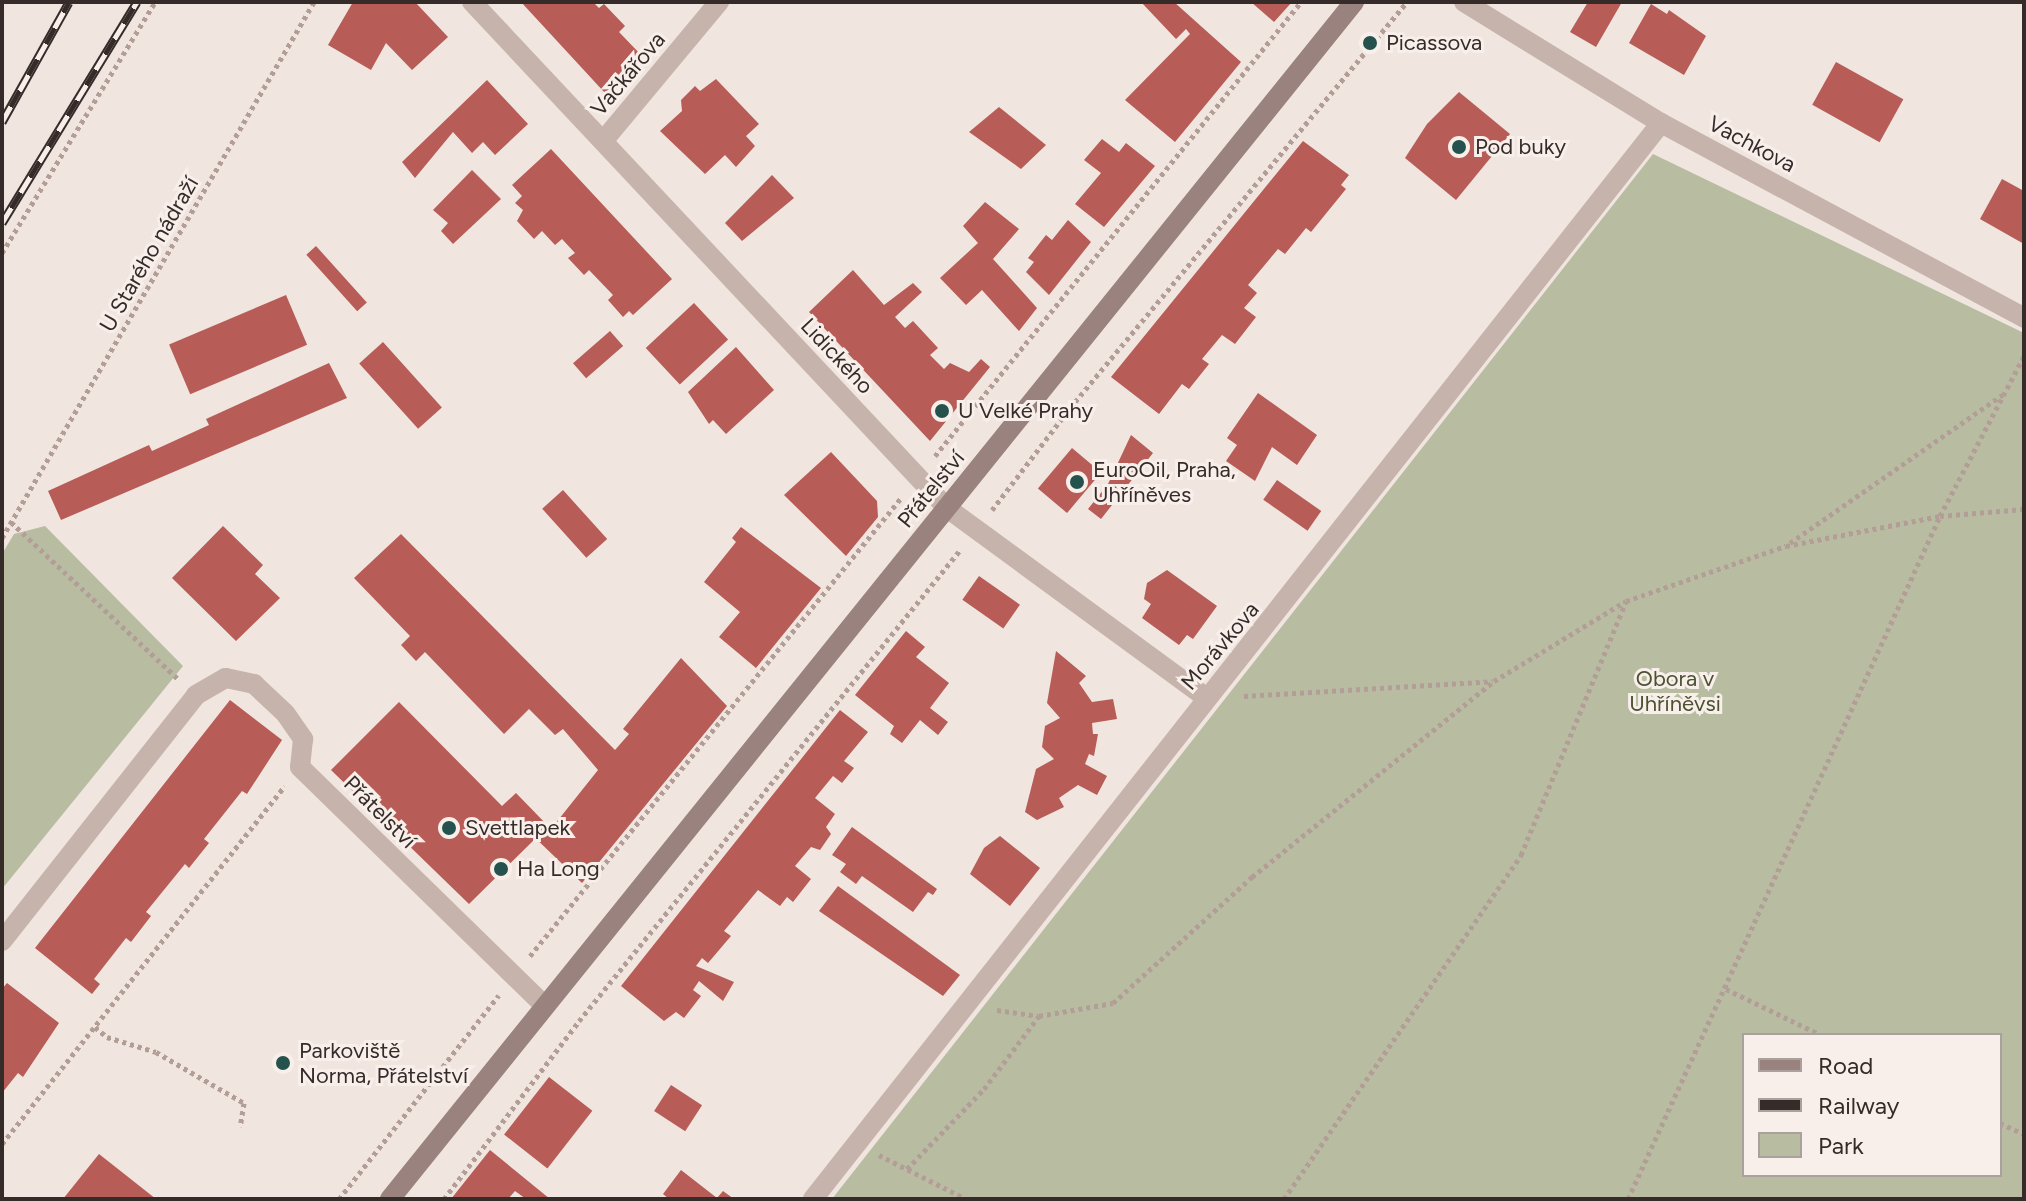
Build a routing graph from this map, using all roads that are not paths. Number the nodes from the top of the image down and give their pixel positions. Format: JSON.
{"nodes":[{"id":1,"x":472,"y":2,"type":"edge"},
{"id":2,"x":719,"y":2,"type":"edge"},
{"id":3,"x":1354,"y":2,"type":"edge"},
{"id":4,"x":1464,"y":2,"type":"edge"},
{"id":5,"x":1661,"y":123,"type":"junction"},
{"id":6,"x":604,"y":140,"type":"junction"},
{"id":7,"x":2024,"y":318,"type":"edge"},
{"id":8,"x":947,"y":508,"type":"junction"},
{"id":9,"x":1207,"y":698,"type":"junction"},
{"id":10,"x":2,"y":941,"type":"edge"},
{"id":11,"x":545,"y":1006,"type":"junction"},
{"id":12,"x":390,"y":1199,"type":"edge"},
{"id":13,"x":813,"y":1199,"type":"edge"}],
"edges":[{"from":1,"to":6,"type":"street","name":"Lidického"},
{"from":2,"to":6,"type":"street","name":"Vačkářova"},
{"from":3,"to":8,"type":"main road","name":"Přátelství"},
{"from":4,"to":5,"type":"street","name":"Vachkova"},
{"from":5,"to":7,"type":"street","name":"Vachkova"},
{"from":5,"to":9,"type":"street","name":"Morávkova"},
{"from":6,"to":8,"type":"street","name":"Lidického"},
{"from":8,"to":9,"type":"street","name":"Lidického"},
{"from":8,"to":11,"type":"main road","name":"Přátelství"},
{"from":9,"to":13,"type":"street","name":"Morávkova"},
{"from":10,"to":11,"type":"street","name":"Přátelství"},
{"from":11,"to":12,"type":"main road","name":"Přátelství"}]}
